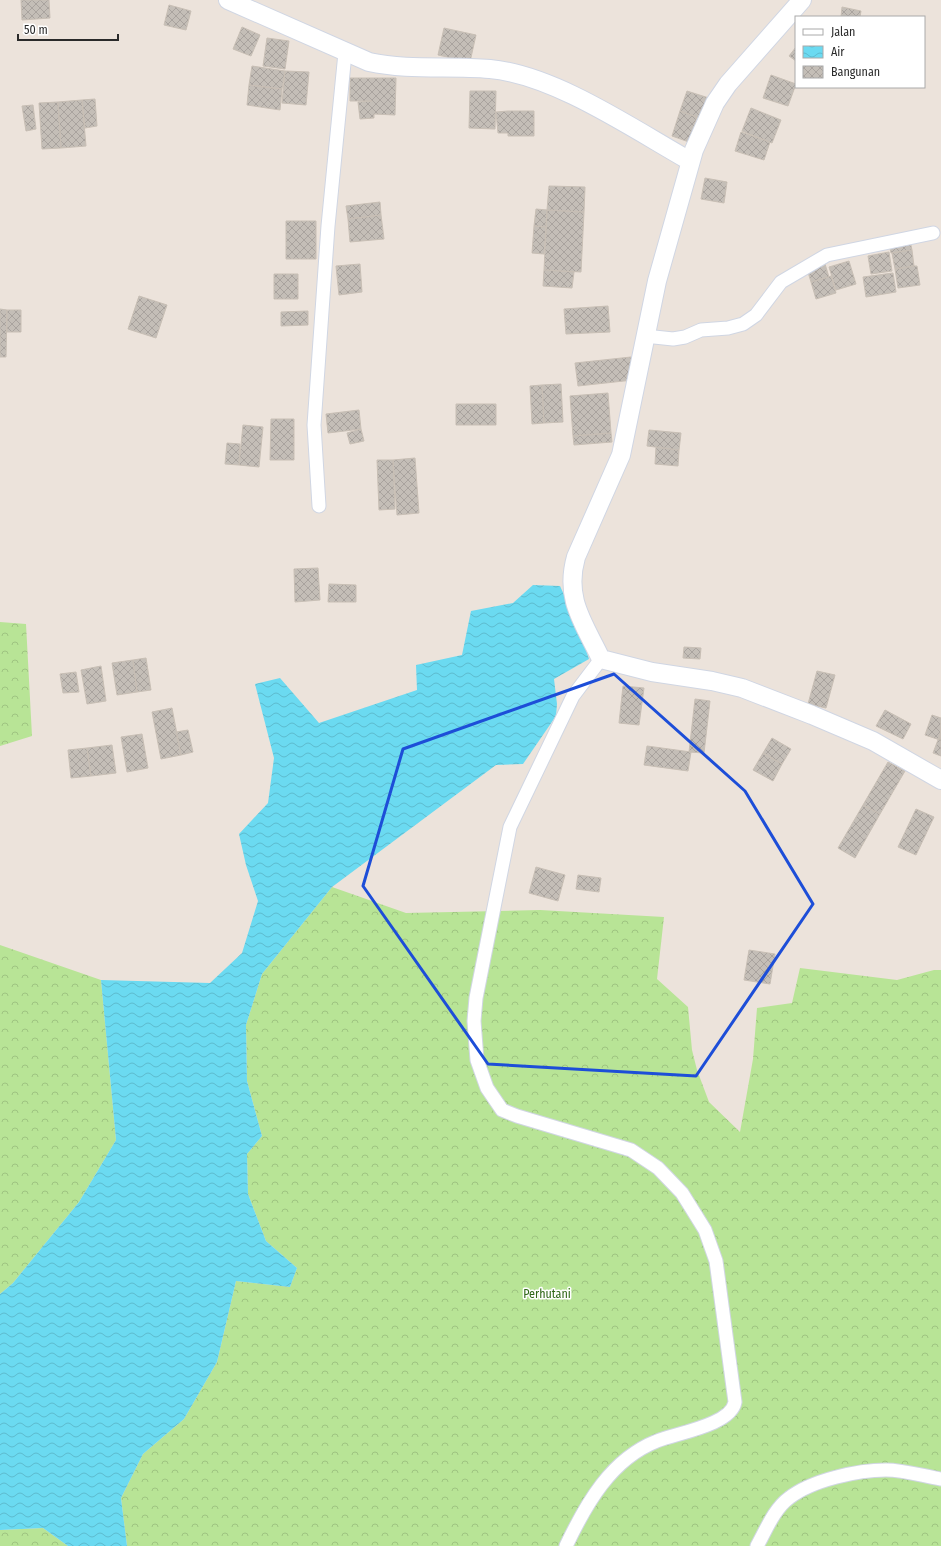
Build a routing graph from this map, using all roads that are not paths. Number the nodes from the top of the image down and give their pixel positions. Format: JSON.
{"nodes":[{"id":1,"x":228,"y":0,"type":"edge"},
{"id":2,"x":802,"y":0,"type":"edge"},
{"id":3,"x":345,"y":53,"type":"junction"},
{"id":4,"x":690,"y":161,"type":"junction"},
{"id":5,"x":933,"y":233,"type":"dead end"},
{"id":6,"x":645,"y":336,"type":"junction"},
{"id":7,"x":319,"y":506,"type":"dead end"},
{"id":8,"x":601,"y":659,"type":"junction"},
{"id":9,"x":941,"y":780,"type":"edge"},
{"id":10,"x":941,"y":1479,"type":"edge"},
{"id":11,"x":566,"y":1546,"type":"edge"},
{"id":12,"x":757,"y":1546,"type":"edge"}],
"edges":[{"from":1,"to":3,"type":"main road"},
{"from":2,"to":4,"type":"main road"},
{"from":3,"to":4,"type":"main road"},
{"from":3,"to":7,"type":"street"},
{"from":4,"to":6,"type":"main road"},
{"from":5,"to":6,"type":"street"},
{"from":6,"to":8,"type":"main road"},
{"from":8,"to":9,"type":"main road"},
{"from":8,"to":11,"type":"street"},
{"from":10,"to":12,"type":"street"}]}
